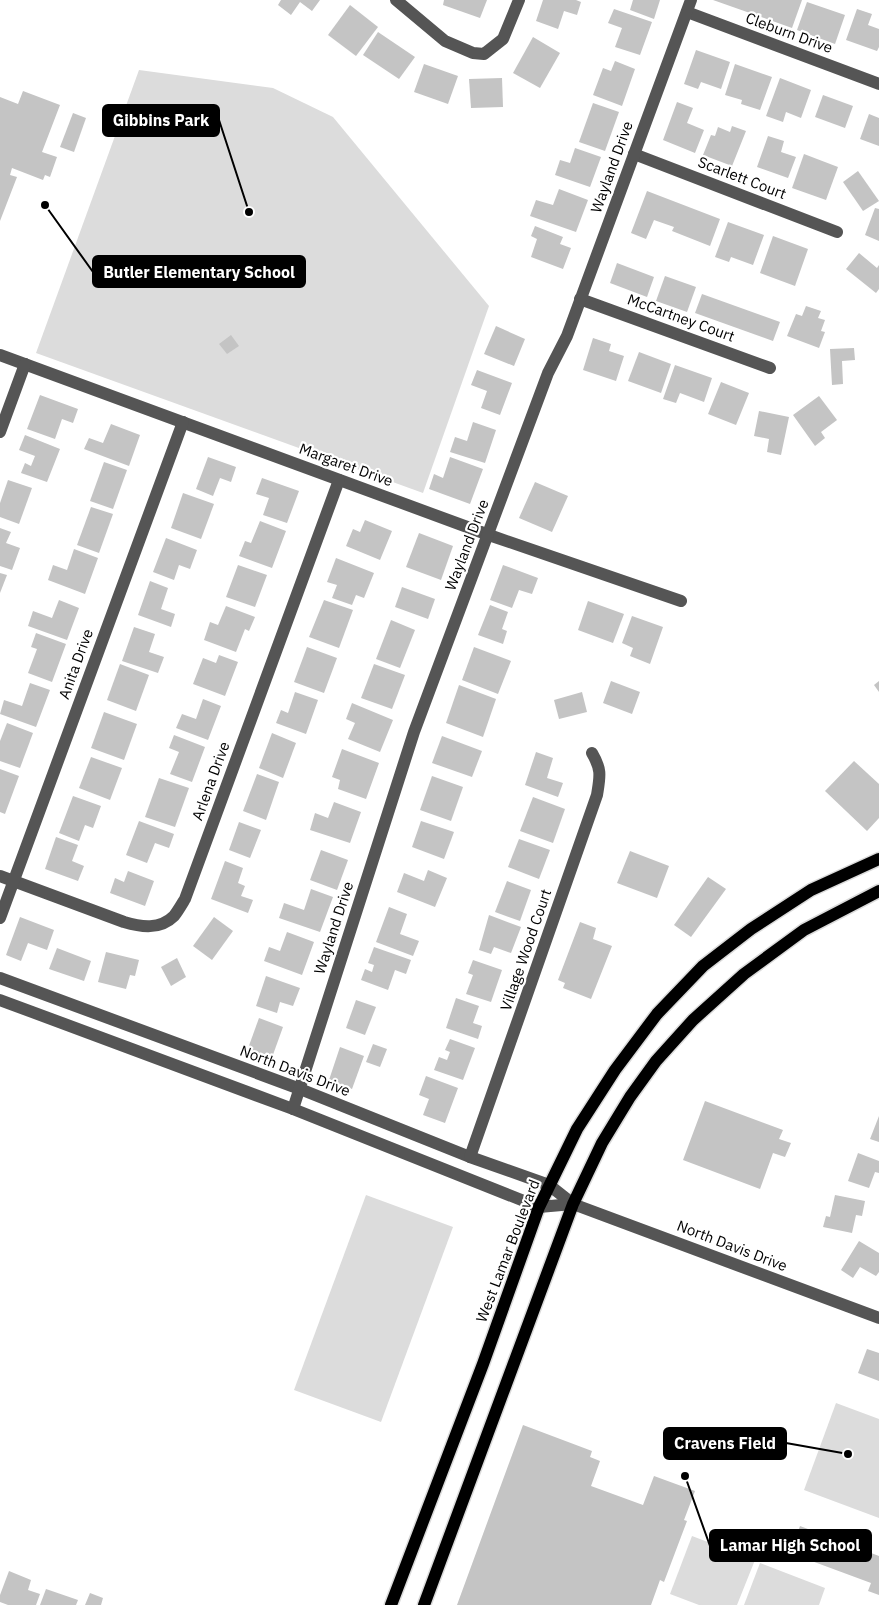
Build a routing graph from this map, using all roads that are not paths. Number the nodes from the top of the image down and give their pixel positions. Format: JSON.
{"nodes":[{"id":1,"x":396,"y":0,"type":"edge"},
{"id":2,"x":518,"y":0,"type":"edge"},
{"id":3,"x":691,"y":0,"type":"edge"},
{"id":4,"x":687,"y":12,"type":"junction"},
{"id":5,"x":879,"y":84,"type":"edge"},
{"id":6,"x":634,"y":154,"type":"junction"},
{"id":7,"x":837,"y":232,"type":"dead end"},
{"id":8,"x":580,"y":299,"type":"junction"},
{"id":9,"x":0,"y":355,"type":"edge"},
{"id":10,"x":24,"y":364,"type":"junction"},
{"id":11,"x":770,"y":368,"type":"dead end"},
{"id":12,"x":183,"y":422,"type":"junction"},
{"id":13,"x":0,"y":432,"type":"edge"},
{"id":14,"x":339,"y":480,"type":"junction"},
{"id":15,"x":489,"y":535,"type":"junction"},
{"id":16,"x":682,"y":601,"type":"dead end"},
{"id":17,"x":592,"y":753,"type":"dead end"},
{"id":18,"x":879,"y":859,"type":"edge"},
{"id":19,"x":0,"y":876,"type":"edge"},
{"id":20,"x":13,"y":881,"type":"junction"},
{"id":21,"x":879,"y":891,"type":"edge"},
{"id":22,"x":0,"y":918,"type":"edge"},
{"id":23,"x":0,"y":978,"type":"edge"},
{"id":24,"x":0,"y":1000,"type":"edge"},
{"id":25,"x":300,"y":1089,"type":"junction"},
{"id":26,"x":293,"y":1109,"type":"junction"},
{"id":27,"x":470,"y":1157,"type":"junction"},
{"id":28,"x":549,"y":1185,"type":"junction"},
{"id":29,"x":573,"y":1204,"type":"junction"},
{"id":30,"x":539,"y":1207,"type":"junction"},
{"id":31,"x":879,"y":1318,"type":"edge"},
{"id":32,"x":391,"y":1605,"type":"edge"},
{"id":33,"x":424,"y":1605,"type":"edge"}],
"edges":[{"from":1,"to":2,"type":"street"},
{"from":3,"to":4,"type":"street","name":"Wayland Drive"},
{"from":4,"to":5,"type":"street","name":"Cleburn Drive"},
{"from":4,"to":6,"type":"street","name":"Wayland Drive"},
{"from":6,"to":7,"type":"street","name":"Scarlett Court"},
{"from":6,"to":8,"type":"street","name":"Wayland Drive"},
{"from":8,"to":11,"type":"street","name":"McCartney Court"},
{"from":8,"to":15,"type":"street","name":"Wayland Drive"},
{"from":9,"to":10,"type":"street","name":"Margaret Drive"},
{"from":10,"to":12,"type":"street","name":"Margaret Drive"},
{"from":10,"to":13,"type":"street"},
{"from":12,"to":14,"type":"street","name":"Margaret Drive"},
{"from":12,"to":20,"type":"street","name":"Anita Drive"},
{"from":14,"to":15,"type":"street","name":"Margaret Drive"},
{"from":14,"to":20,"type":"street","name":"Arlena Drive"},
{"from":15,"to":16,"type":"street","name":"Margaret Drive"},
{"from":15,"to":25,"type":"street","name":"Wayland Drive"},
{"from":17,"to":27,"type":"street","name":"Village Wood Court"},
{"from":18,"to":28,"type":"main road","name":"West Lamar Boulevard"},
{"from":19,"to":20,"type":"street","name":"Arlena Drive"},
{"from":20,"to":22,"type":"street","name":"Anita Drive"},
{"from":21,"to":29,"type":"main road"},
{"from":23,"to":25,"type":"street","name":"North Davis Drive"},
{"from":24,"to":26,"type":"street","name":"North Davis Drive"},
{"from":25,"to":26,"type":"street","name":"Wayland Drive"},
{"from":25,"to":27,"type":"street","name":"North Davis Drive"},
{"from":26,"to":30,"type":"street","name":"North Davis Drive"},
{"from":27,"to":28,"type":"street","name":"North Davis Drive"},
{"from":28,"to":29,"type":"street","name":"North Davis Drive"},
{"from":28,"to":30,"type":"main road","name":"West Lamar Boulevard"},
{"from":29,"to":30,"type":"street","name":"North Davis Drive"},
{"from":29,"to":31,"type":"street","name":"North Davis Drive"},
{"from":29,"to":33,"type":"main road"},
{"from":30,"to":32,"type":"main road","name":"West Lamar Boulevard"}]}
